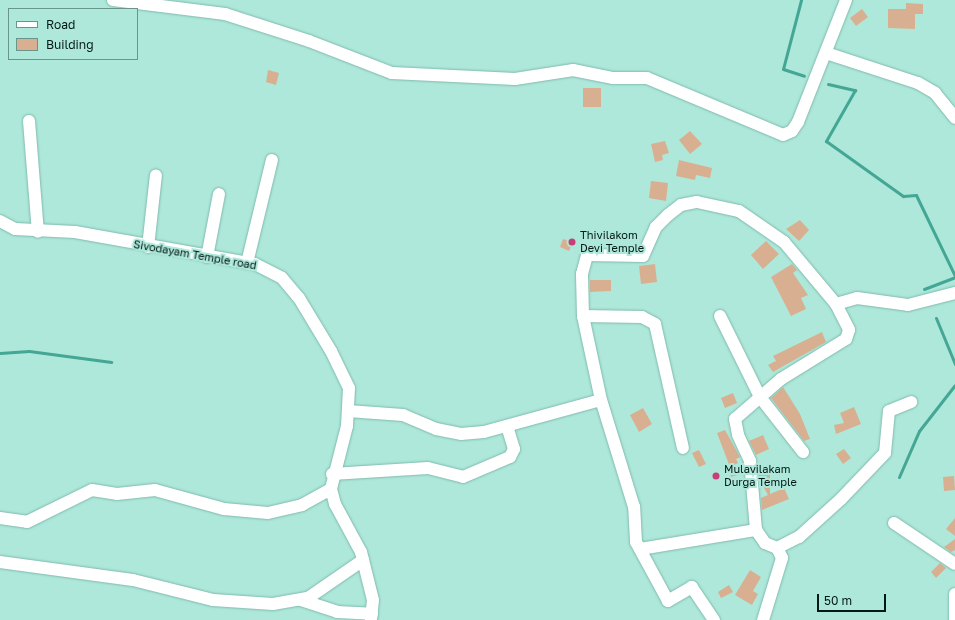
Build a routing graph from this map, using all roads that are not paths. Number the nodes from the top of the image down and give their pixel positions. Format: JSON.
{"nodes":[{"id":1,"x":113,"y":0,"type":"edge"},
{"id":2,"x":846,"y":0,"type":"edge"},
{"id":3,"x":826,"y":53,"type":"junction"},
{"id":4,"x":955,"y":118,"type":"edge"},
{"id":5,"x":29,"y":121,"type":"dead end"},
{"id":6,"x":272,"y":160,"type":"dead end"},
{"id":7,"x":156,"y":175,"type":"dead end"},
{"id":8,"x":219,"y":194,"type":"dead end"},
{"id":9,"x":0,"y":221,"type":"edge"},
{"id":10,"x":38,"y":232,"type":"junction"},
{"id":11,"x":148,"y":247,"type":"junction"},
{"id":12,"x":207,"y":257,"type":"junction"},
{"id":13,"x":248,"y":263,"type":"junction"},
{"id":14,"x":955,"y":293,"type":"edge"},
{"id":15,"x":836,"y":304,"type":"junction"},
{"id":16,"x":583,"y":316,"type":"junction"},
{"id":17,"x":720,"y":316,"type":"dead end"},
{"id":18,"x":760,"y":397,"type":"junction"},
{"id":19,"x":601,"y":400,"type":"junction"},
{"id":20,"x":912,"y":402,"type":"dead end"},
{"id":21,"x":348,"y":411,"type":"junction"},
{"id":22,"x":506,"y":426,"type":"junction"},
{"id":23,"x":683,"y":448,"type":"dead end"},
{"id":24,"x":803,"y":452,"type":"dead end"},
{"id":25,"x":332,"y":474,"type":"junction"},
{"id":26,"x":331,"y":488,"type":"junction"},
{"id":27,"x":0,"y":518,"type":"edge"},
{"id":28,"x":894,"y":523,"type":"dead end"},
{"id":29,"x":756,"y":530,"type":"junction"},
{"id":30,"x":777,"y":548,"type":"junction"},
{"id":31,"x":640,"y":549,"type":"junction"},
{"id":32,"x":363,"y":560,"type":"junction"},
{"id":33,"x":0,"y":562,"type":"edge"},
{"id":34,"x":955,"y":564,"type":"edge"},
{"id":35,"x":955,"y":594,"type":"edge"},
{"id":36,"x":301,"y":600,"type":"junction"},
{"id":37,"x":372,"y":617,"type":"edge"},
{"id":38,"x":714,"y":620,"type":"edge"},
{"id":39,"x":763,"y":620,"type":"edge"},
{"id":40,"x":955,"y":620,"type":"edge"}],
"edges":[{"from":1,"to":3,"type":"street"},
{"from":2,"to":3,"type":"street"},
{"from":3,"to":4,"type":"street"},
{"from":5,"to":10,"type":"street"},
{"from":6,"to":13,"type":"street"},
{"from":7,"to":11,"type":"street"},
{"from":8,"to":12,"type":"street"},
{"from":9,"to":10,"type":"street","name":"Sivodayam Temple road"},
{"from":10,"to":11,"type":"street","name":"Sivodayam Temple road"},
{"from":11,"to":12,"type":"street","name":"Sivodayam Temple road"},
{"from":12,"to":13,"type":"street","name":"Sivodayam Temple road"},
{"from":13,"to":21,"type":"street","name":"Sivodayam Temple road"},
{"from":14,"to":15,"type":"street"},
{"from":15,"to":16,"type":"street"},
{"from":15,"to":18,"type":"street"},
{"from":16,"to":19,"type":"street"},
{"from":16,"to":23,"type":"street"},
{"from":17,"to":18,"type":"street"},
{"from":18,"to":24,"type":"street"},
{"from":18,"to":29,"type":"street"},
{"from":19,"to":22,"type":"street"},
{"from":19,"to":31,"type":"street"},
{"from":20,"to":30,"type":"street"},
{"from":21,"to":22,"type":"street"},
{"from":21,"to":25,"type":"street","name":"Sivodayam Temple road"},
{"from":22,"to":25,"type":"street"},
{"from":25,"to":26,"type":"street","name":"Sivodayam Temple road"},
{"from":26,"to":27,"type":"street"},
{"from":26,"to":32,"type":"street","name":"Sivodayam Temple road"},
{"from":28,"to":34,"type":"street"},
{"from":29,"to":30,"type":"street"},
{"from":29,"to":31,"type":"street"},
{"from":30,"to":39,"type":"street"},
{"from":31,"to":38,"type":"street"},
{"from":32,"to":36,"type":"street"},
{"from":32,"to":37,"type":"street","name":"Sivodayam Temple road"},
{"from":33,"to":36,"type":"street"},
{"from":35,"to":40,"type":"street"},
{"from":36,"to":37,"type":"street"}]}
